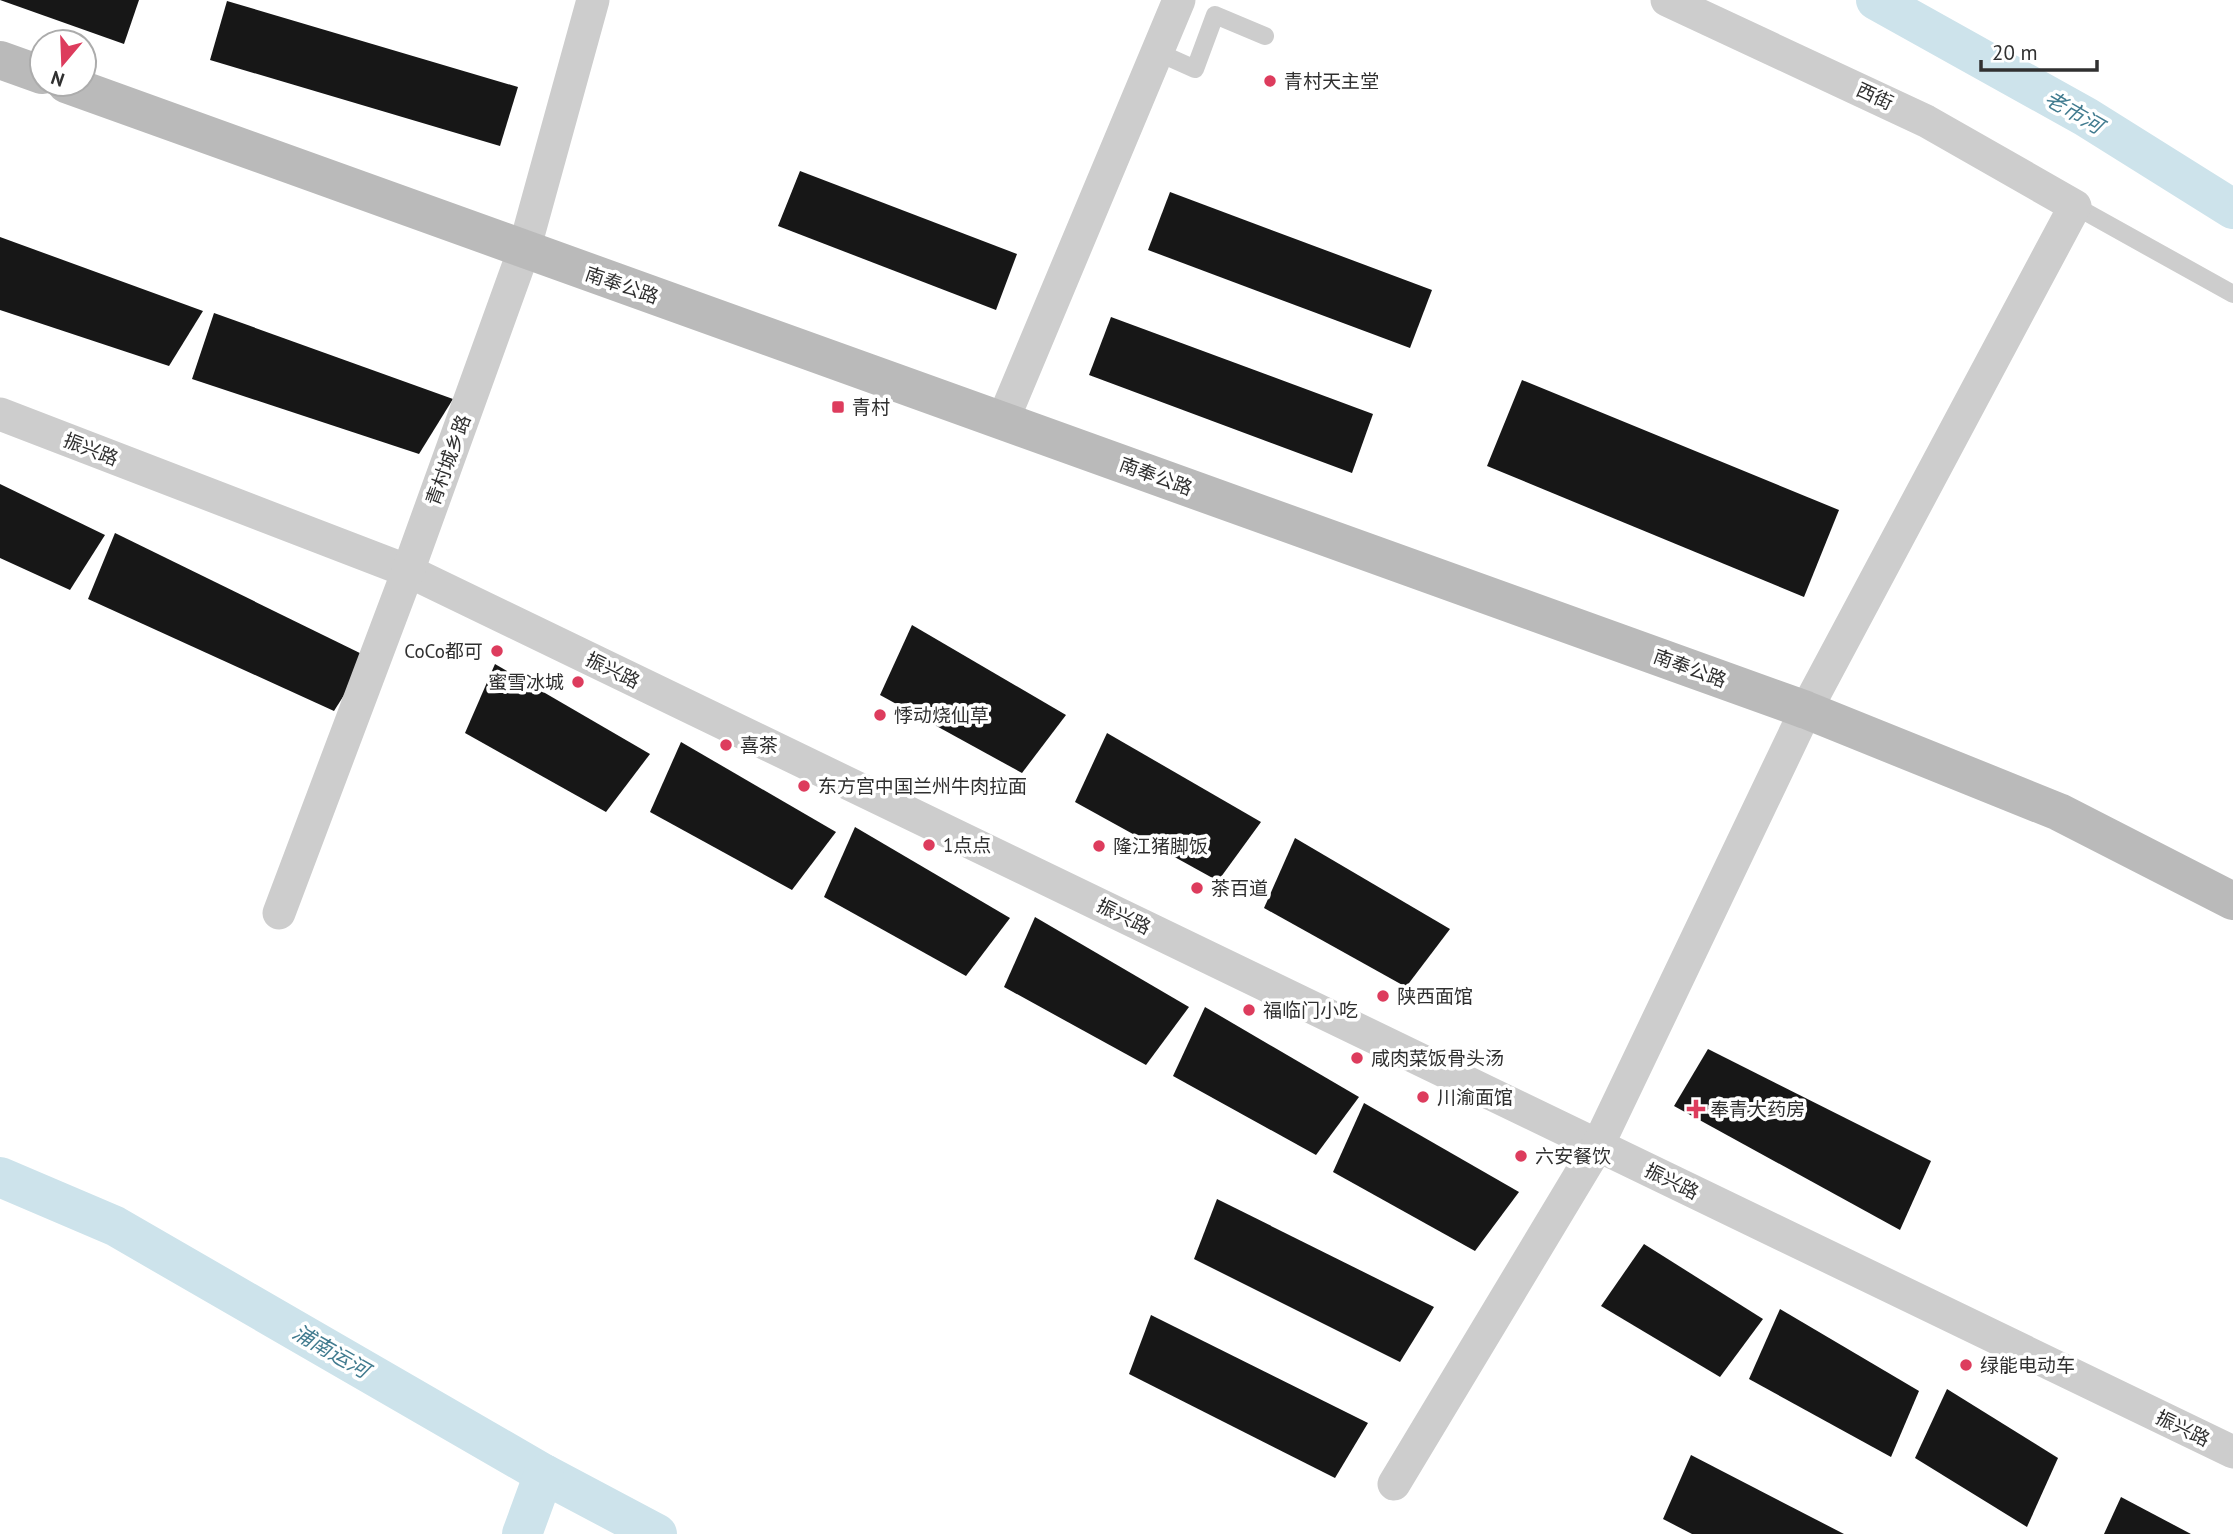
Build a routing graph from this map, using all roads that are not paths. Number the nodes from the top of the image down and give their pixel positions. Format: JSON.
{"nodes":[{"id":1,"x":593,"y":0,"type":"edge"},
{"id":2,"x":1179,"y":0,"type":"edge"},
{"id":3,"x":1667,"y":0,"type":"edge"},
{"id":4,"x":1265,"y":36,"type":"dead end"},
{"id":5,"x":1157,"y":52,"type":"junction"},
{"id":6,"x":0,"y":60,"type":"edge"},
{"id":7,"x":28,"y":70,"type":"edge"},
{"id":8,"x":98,"y":96,"type":"edge"},
{"id":9,"x":2075,"y":206,"type":"junction"},
{"id":10,"x":524,"y":250,"type":"junction"},
{"id":11,"x":2233,"y":294,"type":"edge"},
{"id":12,"x":0,"y":414,"type":"edge"},
{"id":13,"x":1003,"y":420,"type":"junction"},
{"id":14,"x":408,"y":570,"type":"junction"},
{"id":15,"x":1806,"y":710,"type":"junction"},
{"id":16,"x":2233,"y":901,"type":"edge"},
{"id":17,"x":279,"y":913,"type":"dead end"},
{"id":18,"x":1598,"y":1145,"type":"junction"},
{"id":19,"x":2233,"y":1452,"type":"edge"},
{"id":20,"x":1394,"y":1484,"type":"dead end"}],
"edges":[{"from":1,"to":10,"type":"street","name":"青村城乡路"},
{"from":2,"to":5,"type":"street"},
{"from":3,"to":9,"type":"street","name":"西街"},
{"from":4,"to":5,"type":"lane"},
{"from":5,"to":13,"type":"street"},
{"from":6,"to":7,"type":"main road"},
{"from":8,"to":10,"type":"main road","name":"南奉公路"},
{"from":9,"to":11,"type":"lane"},
{"from":9,"to":15,"type":"street"},
{"from":10,"to":13,"type":"main road","name":"南奉公路"},
{"from":10,"to":14,"type":"street","name":"青村城乡路"},
{"from":12,"to":14,"type":"street","name":"振兴路"},
{"from":13,"to":15,"type":"main road","name":"南奉公路"},
{"from":14,"to":17,"type":"street","name":"青村城乡路"},
{"from":14,"to":18,"type":"street","name":"振兴路"},
{"from":15,"to":16,"type":"main road","name":"南奉公路"},
{"from":15,"to":18,"type":"street"},
{"from":18,"to":19,"type":"street","name":"振兴路"},
{"from":18,"to":20,"type":"street"}]}
